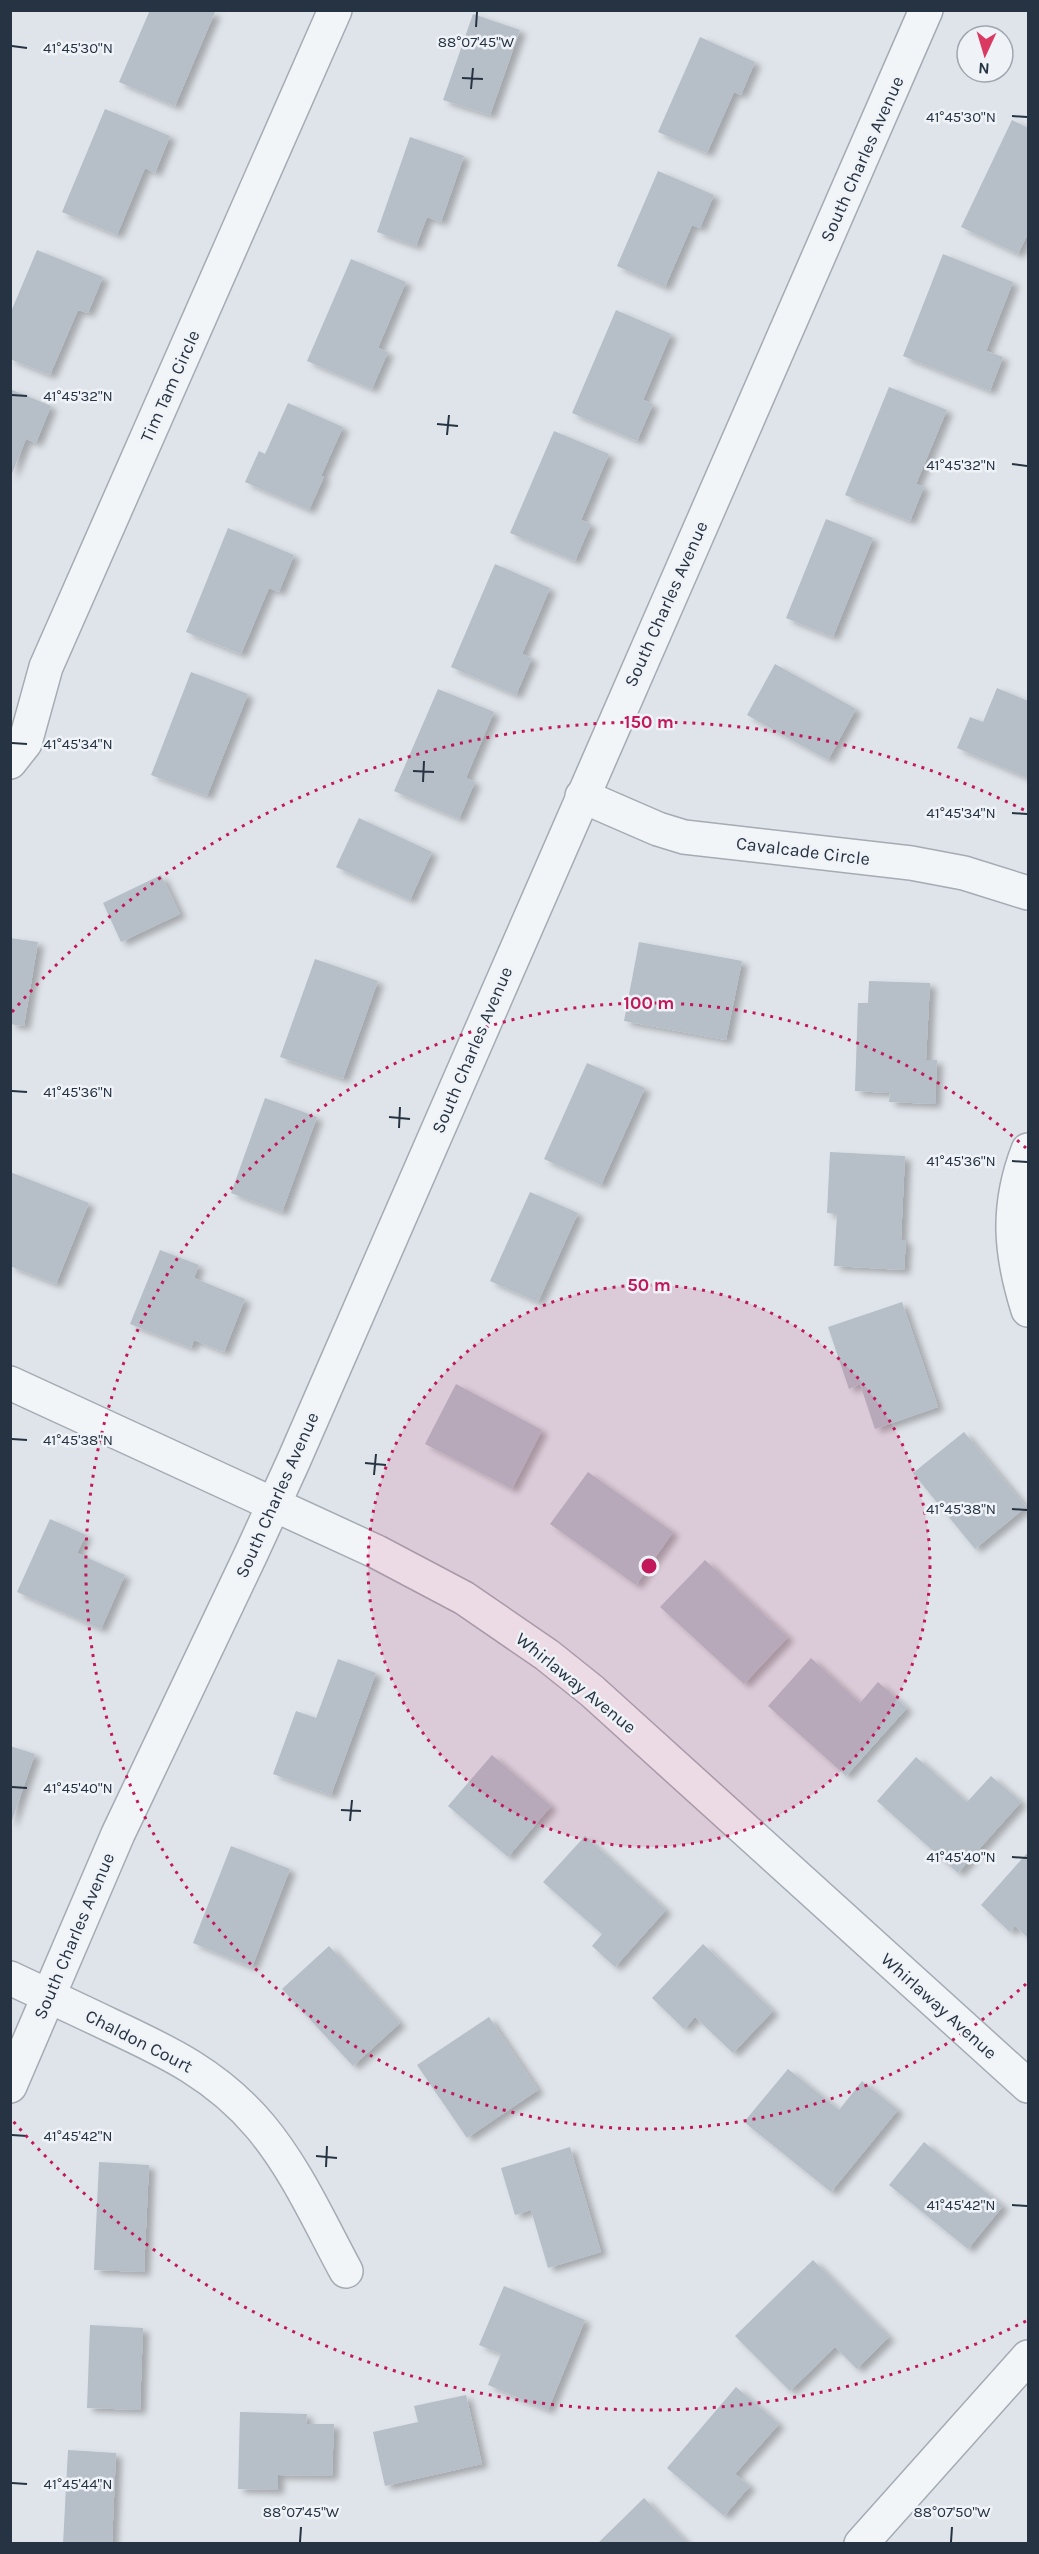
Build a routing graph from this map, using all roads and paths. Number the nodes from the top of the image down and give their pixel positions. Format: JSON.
{"nodes":[{"id":1,"x":335,"y":10,"type":"edge"},
{"id":2,"x":926,"y":10,"type":"edge"},
{"id":3,"x":10,"y":762,"type":"edge"},
{"id":4,"x":582,"y":796,"type":"junction"},
{"id":5,"x":1029,"y":893,"type":"edge"},
{"id":6,"x":1029,"y":1149,"type":"edge"},
{"id":7,"x":1029,"y":1310,"type":"edge"},
{"id":8,"x":10,"y":1383,"type":"edge"},
{"id":9,"x":273,"y":1505,"type":"junction"},
{"id":10,"x":10,"y":1978,"type":"edge"},
{"id":11,"x":48,"y":1995,"type":"junction"},
{"id":12,"x":10,"y":2086,"type":"edge"},
{"id":13,"x":1029,"y":2086,"type":"edge"},
{"id":14,"x":346,"y":2271,"type":"dead end"},
{"id":15,"x":1029,"y":2357,"type":"edge"},
{"id":16,"x":861,"y":2544,"type":"edge"}],
"edges":[{"from":1,"to":3,"type":"street","name":"Tim Tam Circle"},
{"from":2,"to":4,"type":"street","name":"South Charles Avenue"},
{"from":4,"to":5,"type":"street","name":"Cavalcade Circle"},
{"from":4,"to":9,"type":"street","name":"South Charles Avenue"},
{"from":6,"to":7,"type":"street"},
{"from":8,"to":9,"type":"street","name":"Whirlaway Avenue"},
{"from":9,"to":11,"type":"street","name":"South Charles Avenue"},
{"from":9,"to":13,"type":"street","name":"Whirlaway Avenue"},
{"from":10,"to":11,"type":"street","name":"Chaldon Court"},
{"from":11,"to":12,"type":"street","name":"South Charles Avenue"},
{"from":11,"to":14,"type":"street","name":"Chaldon Court"},
{"from":15,"to":16,"type":"street"}]}
